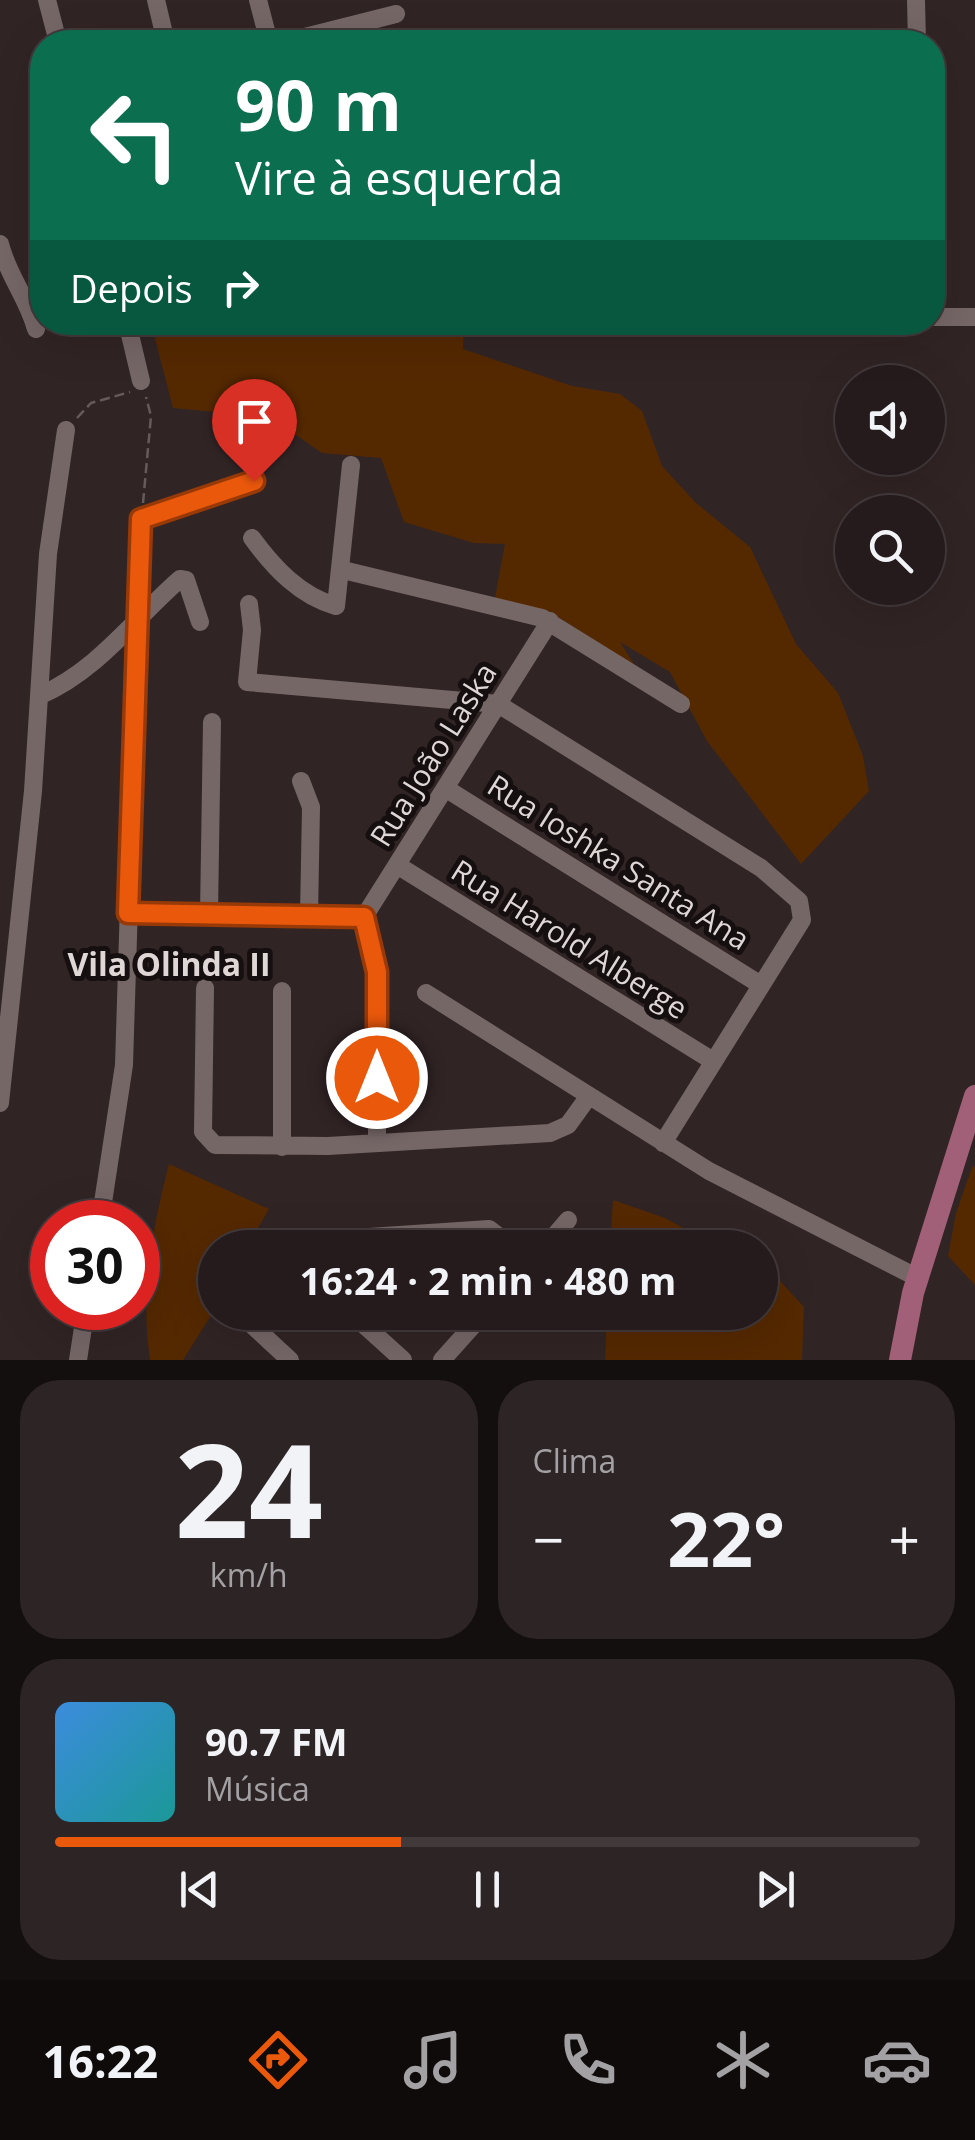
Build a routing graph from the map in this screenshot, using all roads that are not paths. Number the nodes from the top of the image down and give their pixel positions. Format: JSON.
{"nodes":[{"id":1,"x":47,"y":0,"type":"edge"},
{"id":2,"x":156,"y":0,"type":"edge"},
{"id":3,"x":258,"y":0,"type":"edge"},
{"id":4,"x":916,"y":0,"type":"edge"},
{"id":5,"x":396,"y":14,"type":"dead end"},
{"id":6,"x":55,"y":30,"type":"edge"},
{"id":7,"x":163,"y":30,"type":"edge"},
{"id":8,"x":265,"y":30,"type":"edge"},
{"id":9,"x":333,"y":30,"type":"edge"},
{"id":10,"x":916,"y":30,"type":"edge"},
{"id":11,"x":0,"y":244,"type":"edge"},
{"id":12,"x":30,"y":308,"type":"edge"},
{"id":13,"x":975,"y":317,"type":"edge"},
{"id":14,"x":945,"y":318,"type":"edge"},
{"id":15,"x":130,"y":335,"type":"edge"},
{"id":16,"x":142,"y":380,"type":"road end"},
{"id":17,"x":66,"y":430,"type":"road end"},
{"id":18,"x":351,"y":466,"type":"dead end"},
{"id":19,"x":254,"y":481,"type":"dead end"},
{"id":20,"x":252,"y":538,"type":"dead end"},
{"id":21,"x":342,"y":570,"type":"junction"},
{"id":22,"x":249,"y":604,"type":"dead end"},
{"id":23,"x":134,"y":618,"type":"junction"},
{"id":24,"x":200,"y":622,"type":"dead end"},
{"id":25,"x":550,"y":622,"type":"junction"},
{"id":26,"x":41,"y":695,"type":"junction"},
{"id":27,"x":498,"y":704,"type":"junction"},
{"id":28,"x":681,"y":704,"type":"dead end"},
{"id":29,"x":212,"y":722,"type":"dead end"},
{"id":30,"x":300,"y":782,"type":"dead end"},
{"id":31,"x":445,"y":788,"type":"junction"},
{"id":32,"x":396,"y":865,"type":"junction"},
{"id":33,"x":128,"y":913,"type":"junction"},
{"id":34,"x":210,"y":914,"type":"junction"},
{"id":35,"x":309,"y":916,"type":"junction"},
{"id":36,"x":364,"y":917,"type":"junction"},
{"id":37,"x":761,"y":985,"type":"junction"},
{"id":38,"x":206,"y":988,"type":"dead end"},
{"id":39,"x":282,"y":991,"type":"dead end"},
{"id":40,"x":426,"y":993,"type":"dead end"},
{"id":41,"x":714,"y":1061,"type":"junction"},
{"id":42,"x":589,"y":1096,"type":"junction"},
{"id":43,"x":975,"y":1096,"type":"edge"},
{"id":44,"x":0,"y":1102,"type":"edge"},
{"id":45,"x":662,"y":1142,"type":"junction"},
{"id":46,"x":377,"y":1143,"type":"junction"},
{"id":47,"x":282,"y":1147,"type":"junction"},
{"id":48,"x":103,"y":1200,"type":"edge"},
{"id":49,"x":568,"y":1220,"type":"dead end"},
{"id":50,"x":559,"y":1230,"type":"edge"},
{"id":51,"x":918,"y":1278,"type":"junction"},
{"id":52,"x":83,"y":1330,"type":"edge"},
{"id":53,"x":258,"y":1330,"type":"edge"},
{"id":54,"x":370,"y":1330,"type":"edge"},
{"id":55,"x":464,"y":1330,"type":"edge"},
{"id":56,"x":78,"y":1360,"type":"edge"},
{"id":57,"x":290,"y":1360,"type":"edge"},
{"id":58,"x":403,"y":1360,"type":"edge"},
{"id":59,"x":442,"y":1360,"type":"edge"},
{"id":60,"x":900,"y":1360,"type":"edge"}],
"edges":[{"from":1,"to":6,"type":"street"},
{"from":2,"to":7,"type":"street"},
{"from":3,"to":8,"type":"street"},
{"from":4,"to":10,"type":"street"},
{"from":5,"to":9,"type":"street"},
{"from":11,"to":12,"type":"street"},
{"from":13,"to":14,"type":"street"},
{"from":15,"to":16,"type":"street"},
{"from":17,"to":26,"type":"street"},
{"from":18,"to":21,"type":"street"},
{"from":19,"to":23,"type":"street"},
{"from":20,"to":21,"type":"street"},
{"from":21,"to":25,"type":"street"},
{"from":22,"to":27,"type":"street"},
{"from":23,"to":24,"type":"street"},
{"from":23,"to":26,"type":"street"},
{"from":23,"to":33,"type":"street"},
{"from":25,"to":27,"type":"street","name":"Rua João Laska"},
{"from":25,"to":28,"type":"street"},
{"from":26,"to":44,"type":"street"},
{"from":27,"to":31,"type":"street","name":"Rua João Laska"},
{"from":27,"to":37,"type":"street"},
{"from":29,"to":34,"type":"street"},
{"from":30,"to":35,"type":"street"},
{"from":31,"to":32,"type":"street","name":"Rua João Laska"},
{"from":31,"to":37,"type":"street","name":"Rua Ioshka Santa Ana"},
{"from":32,"to":36,"type":"street","name":"Rua João Laska"},
{"from":32,"to":41,"type":"street","name":"Rua Harold Alberge"},
{"from":33,"to":34,"type":"street"},
{"from":33,"to":48,"type":"street"},
{"from":34,"to":35,"type":"street"},
{"from":35,"to":36,"type":"street"},
{"from":36,"to":46,"type":"street"},
{"from":37,"to":41,"type":"street"},
{"from":38,"to":47,"type":"street"},
{"from":39,"to":47,"type":"street"},
{"from":40,"to":42,"type":"street"},
{"from":41,"to":45,"type":"street"},
{"from":42,"to":45,"type":"street"},
{"from":42,"to":46,"type":"street"},
{"from":43,"to":51,"type":"main road"},
{"from":45,"to":51,"type":"street"},
{"from":46,"to":47,"type":"street"},
{"from":49,"to":50,"type":"street"},
{"from":51,"to":60,"type":"main road"},
{"from":52,"to":56,"type":"street"},
{"from":53,"to":57,"type":"street"},
{"from":54,"to":58,"type":"street"},
{"from":55,"to":59,"type":"street"}]}
